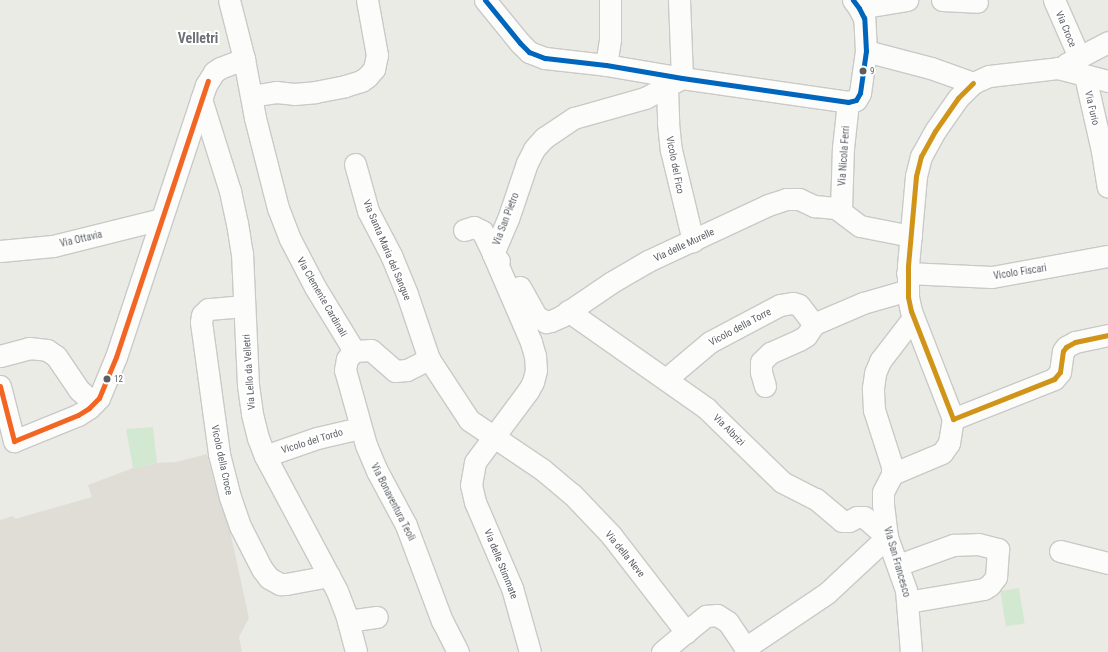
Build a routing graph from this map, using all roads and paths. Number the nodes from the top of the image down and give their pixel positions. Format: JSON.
{"nodes":[{"id":1,"x":229,"y":0,"type":"edge"},
{"id":2,"x":367,"y":0,"type":"edge"},
{"id":3,"x":485,"y":0,"type":"edge"},
{"id":4,"x":610,"y":0,"type":"edge"},
{"id":5,"x":679,"y":0,"type":"edge"},
{"id":6,"x":907,"y":0,"type":"edge"},
{"id":7,"x":942,"y":0,"type":"edge"},
{"id":8,"x":1054,"y":0,"type":"edge"},
{"id":9,"x":977,"y":2,"type":"dead end"},
{"id":10,"x":856,"y":4,"type":"edge"},
{"id":11,"x":1108,"y":42,"type":"edge"},
{"id":12,"x":866,"y":51,"type":"junction"},
{"id":13,"x":244,"y":59,"type":"junction"},
{"id":14,"x":606,"y":65,"type":"junction"},
{"id":15,"x":1082,"y":67,"type":"junction"},
{"id":16,"x":981,"y":79,"type":"junction"},
{"id":17,"x":1108,"y":81,"type":"edge"},
{"id":18,"x":674,"y":83,"type":"junction"},
{"id":19,"x":251,"y":96,"type":"junction"},
{"id":20,"x":201,"y":99,"type":"junction"},
{"id":21,"x":852,"y":101,"type":"junction"},
{"id":22,"x":356,"y":164,"type":"dead end"},
{"id":23,"x":1108,"y":187,"type":"edge"},
{"id":24,"x":841,"y":210,"type":"junction"},
{"id":25,"x":161,"y":219,"type":"junction"},
{"id":26,"x":464,"y":230,"type":"dead end"},
{"id":27,"x":911,"y":236,"type":"junction"},
{"id":28,"x":693,"y":240,"type":"junction"},
{"id":29,"x":0,"y":251,"type":"edge"},
{"id":30,"x":493,"y":254,"type":"junction"},
{"id":31,"x":1108,"y":256,"type":"edge"},
{"id":32,"x":908,"y":282,"type":"junction"},
{"id":33,"x":244,"y":306,"type":"junction"},
{"id":34,"x":568,"y":311,"type":"junction"},
{"id":35,"x":913,"y":318,"type":"junction"},
{"id":36,"x":814,"y":324,"type":"junction"},
{"id":37,"x":1108,"y":335,"type":"edge"},
{"id":38,"x":354,"y":351,"type":"junction"},
{"id":39,"x":0,"y":356,"type":"edge"},
{"id":40,"x":429,"y":359,"type":"junction"},
{"id":41,"x":666,"y":379,"type":"junction"},
{"id":42,"x":0,"y":386,"type":"edge"},
{"id":43,"x":765,"y":386,"type":"dead end"},
{"id":44,"x":94,"y":403,"type":"junction"},
{"id":45,"x":952,"y":419,"type":"junction"},
{"id":46,"x":360,"y":428,"type":"junction"},
{"id":47,"x":493,"y":436,"type":"junction"},
{"id":48,"x":265,"y":456,"type":"junction"},
{"id":49,"x":892,"y":474,"type":"junction"},
{"id":50,"x":471,"y":478,"type":"joint"},
{"id":51,"x":887,"y":537,"type":"junction"},
{"id":52,"x":1060,"y":550,"type":"dead end"},
{"id":53,"x":1108,"y":563,"type":"edge"},
{"id":54,"x":898,"y":565,"type":"junction"},
{"id":55,"x":329,"y":576,"type":"junction"},
{"id":56,"x":908,"y":602,"type":"junction"},
{"id":57,"x":377,"y":617,"type":"dead end"},
{"id":58,"x":348,"y":621,"type":"junction"},
{"id":59,"x":686,"y":632,"type":"junction"},
{"id":60,"x":524,"y":650,"type":"edge"},
{"id":61,"x":746,"y":650,"type":"edge"},
{"id":62,"x":356,"y":652,"type":"edge"},
{"id":63,"x":458,"y":652,"type":"edge"},
{"id":64,"x":662,"y":652,"type":"edge"},
{"id":65,"x":911,"y":652,"type":"edge"}],
"edges":[{"from":1,"to":13,"type":"street","name":"Via Clemente Cardinali"},
{"from":2,"to":19,"type":"street"},
{"from":3,"to":14,"type":"street"},
{"from":4,"to":14,"type":"street"},
{"from":5,"to":18,"type":"street","name":"Vicolo del Fico"},
{"from":6,"to":10,"type":"street"},
{"from":7,"to":9,"type":"street"},
{"from":8,"to":15,"type":"street","name":"Via Croce"},
{"from":10,"to":12,"type":"street","name":"Via Nicola Ferri"},
{"from":11,"to":15,"type":"street"},
{"from":12,"to":16,"type":"street"},
{"from":12,"to":21,"type":"street","name":"Via Nicola Ferri"},
{"from":13,"to":19,"type":"street","name":"Via Clemente Cardinali"},
{"from":13,"to":20,"type":"street"},
{"from":14,"to":18,"type":"street"},
{"from":15,"to":16,"type":"street"},
{"from":15,"to":17,"type":"street"},
{"from":15,"to":23,"type":"street","name":"Via Furio"},
{"from":16,"to":27,"type":"street"},
{"from":18,"to":21,"type":"street"},
{"from":18,"to":28,"type":"street","name":"Vicolo del Fico"},
{"from":18,"to":30,"type":"street","name":"Via San Pietro"},
{"from":19,"to":38,"type":"street","name":"Via Clemente Cardinali"},
{"from":20,"to":25,"type":"street"},
{"from":20,"to":33,"type":"street","name":"Via Lello da Velletri"},
{"from":21,"to":24,"type":"street","name":"Via Nicola Ferri"},
{"from":22,"to":40,"type":"street","name":"Via Santa Maria del Sangue"},
{"from":24,"to":27,"type":"street"},
{"from":24,"to":28,"type":"street","name":"Via delle Murelle"},
{"from":25,"to":29,"type":"street","name":"Via Ottavia"},
{"from":25,"to":44,"type":"street"},
{"from":26,"to":30,"type":"street"},
{"from":27,"to":32,"type":"street"},
{"from":28,"to":34,"type":"street","name":"Via delle Murelle"},
{"from":30,"to":34,"type":"street","name":"Via delle Murelle"},
{"from":30,"to":47,"type":"street","name":"Via San Pietro"},
{"from":31,"to":32,"type":"street","name":"Vicolo Fiscari"},
{"from":32,"to":35,"type":"street"},
{"from":32,"to":36,"type":"street"},
{"from":33,"to":48,"type":"street","name":"Via Lello da Velletri"},
{"from":33,"to":55,"type":"street","name":"Vicolo della Croce"},
{"from":34,"to":41,"type":"street","name":"Via Albrizi"},
{"from":35,"to":45,"type":"street"},
{"from":35,"to":49,"type":"street"},
{"from":36,"to":41,"type":"street","name":"Vicolo della Torre"},
{"from":36,"to":43,"type":"street"},
{"from":37,"to":45,"type":"street"},
{"from":38,"to":40,"type":"street"},
{"from":38,"to":46,"type":"street","name":"Via Bonaventura Teoli"},
{"from":39,"to":44,"type":"street"},
{"from":40,"to":47,"type":"street"},
{"from":41,"to":51,"type":"street","name":"Via Albrizi"},
{"from":42,"to":44,"type":"street"},
{"from":45,"to":49,"type":"street"},
{"from":46,"to":48,"type":"street","name":"Vicolo del Tordo"},
{"from":46,"to":63,"type":"street","name":"Via Bonaventura Teoli"},
{"from":47,"to":50,"type":"street","name":"Via San Pietro"},
{"from":47,"to":59,"type":"street","name":"Via della Neve"},
{"from":48,"to":55,"type":"street","name":"Via Lello da Velletri"},
{"from":49,"to":51,"type":"street","name":"Via San Francesco"},
{"from":50,"to":60,"type":"street","name":"Via delle Stimmate"},
{"from":51,"to":54,"type":"street","name":"Via San Francesco"},
{"from":51,"to":61,"type":"street"},
{"from":52,"to":53,"type":"street"},
{"from":54,"to":56,"type":"street","name":"Via San Francesco"},
{"from":54,"to":56,"type":"street"},
{"from":55,"to":58,"type":"street","name":"Via Lello da Velletri"},
{"from":56,"to":65,"type":"street","name":"Via San Francesco"},
{"from":57,"to":58,"type":"street"},
{"from":58,"to":62,"type":"street","name":"Via Lello da Velletri"},
{"from":59,"to":61,"type":"street"},
{"from":59,"to":64,"type":"street"}]}
